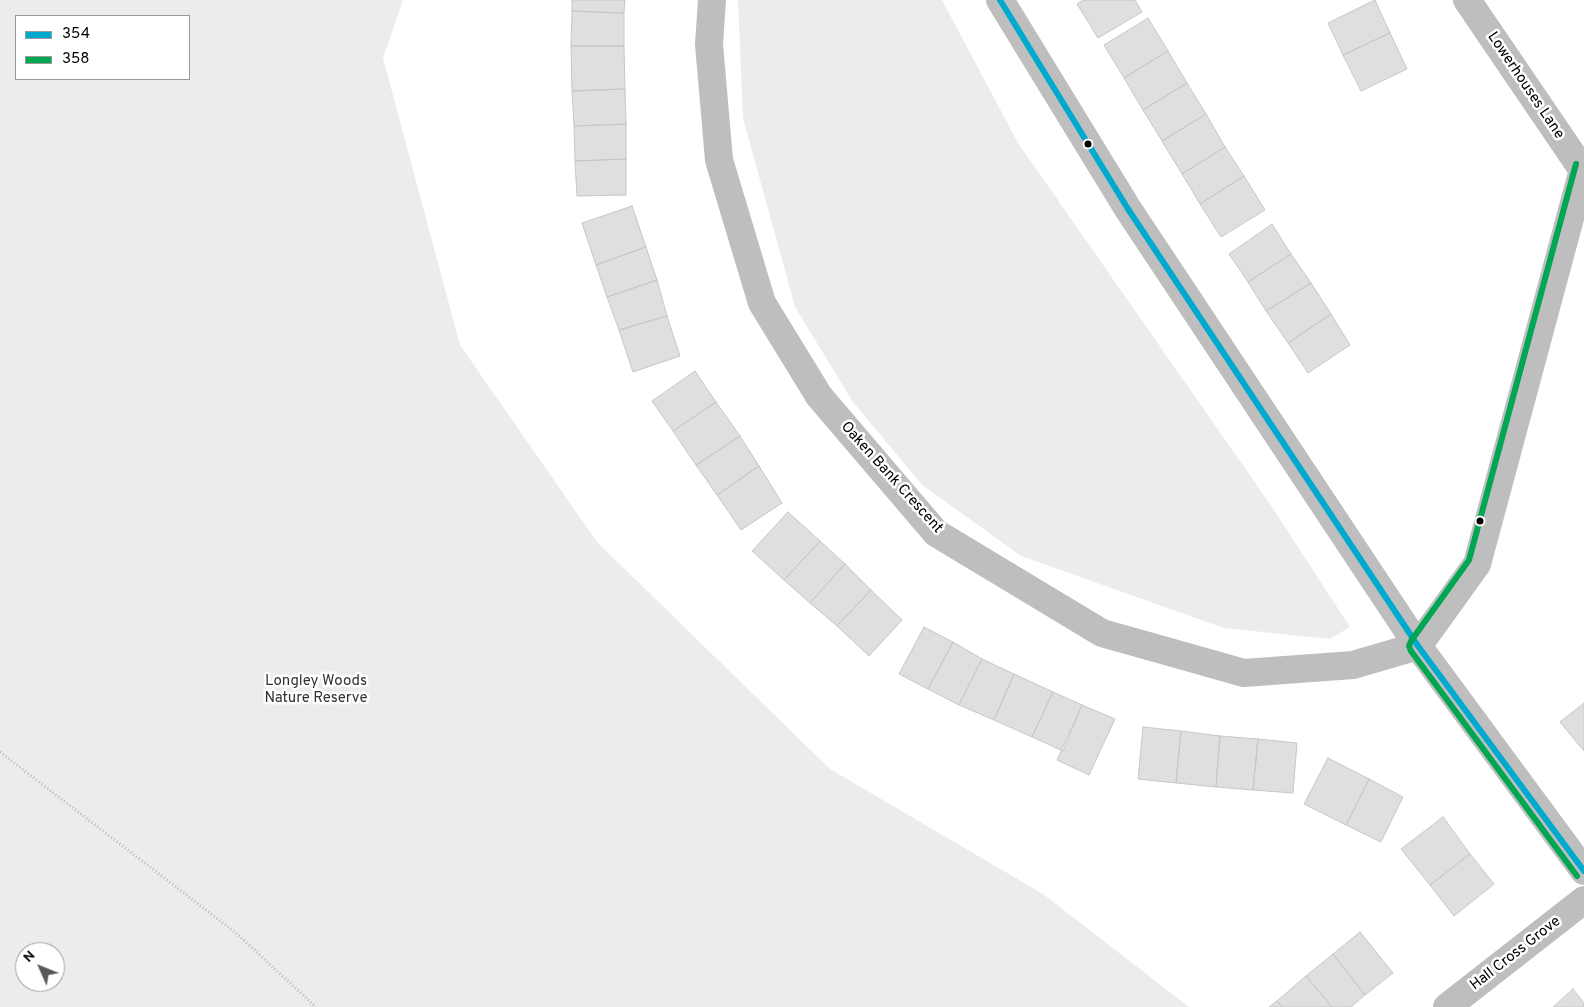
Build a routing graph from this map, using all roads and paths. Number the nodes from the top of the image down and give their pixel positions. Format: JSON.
{"nodes":[{"id":1,"x":712,"y":0,"type":"edge"},
{"id":2,"x":1000,"y":0,"type":"edge"},
{"id":3,"x":1467,"y":0,"type":"edge"},
{"id":4,"x":1584,"y":166,"type":"edge"},
{"id":5,"x":1584,"y":172,"type":"edge"},
{"id":6,"x":1418,"y":646,"type":"junction"},
{"id":7,"x":0,"y":752,"type":"edge"},
{"id":8,"x":1584,"y":871,"type":"edge"},
{"id":9,"x":1584,"y":900,"type":"edge"},
{"id":10,"x":316,"y":1007,"type":"edge"},
{"id":11,"x":1447,"y":1007,"type":"edge"}],
"edges":[{"from":1,"to":6,"type":"street","name":"Oaken Bank Crescent"},
{"from":2,"to":6,"type":"street"},
{"from":3,"to":5,"type":"street","name":"Lowerhouses Lane"},
{"from":4,"to":5,"type":"street"},
{"from":5,"to":6,"type":"street"},
{"from":6,"to":8,"type":"street"},
{"from":7,"to":10,"type":"path"},
{"from":9,"to":11,"type":"street","name":"Hall Cross Grove"}]}
